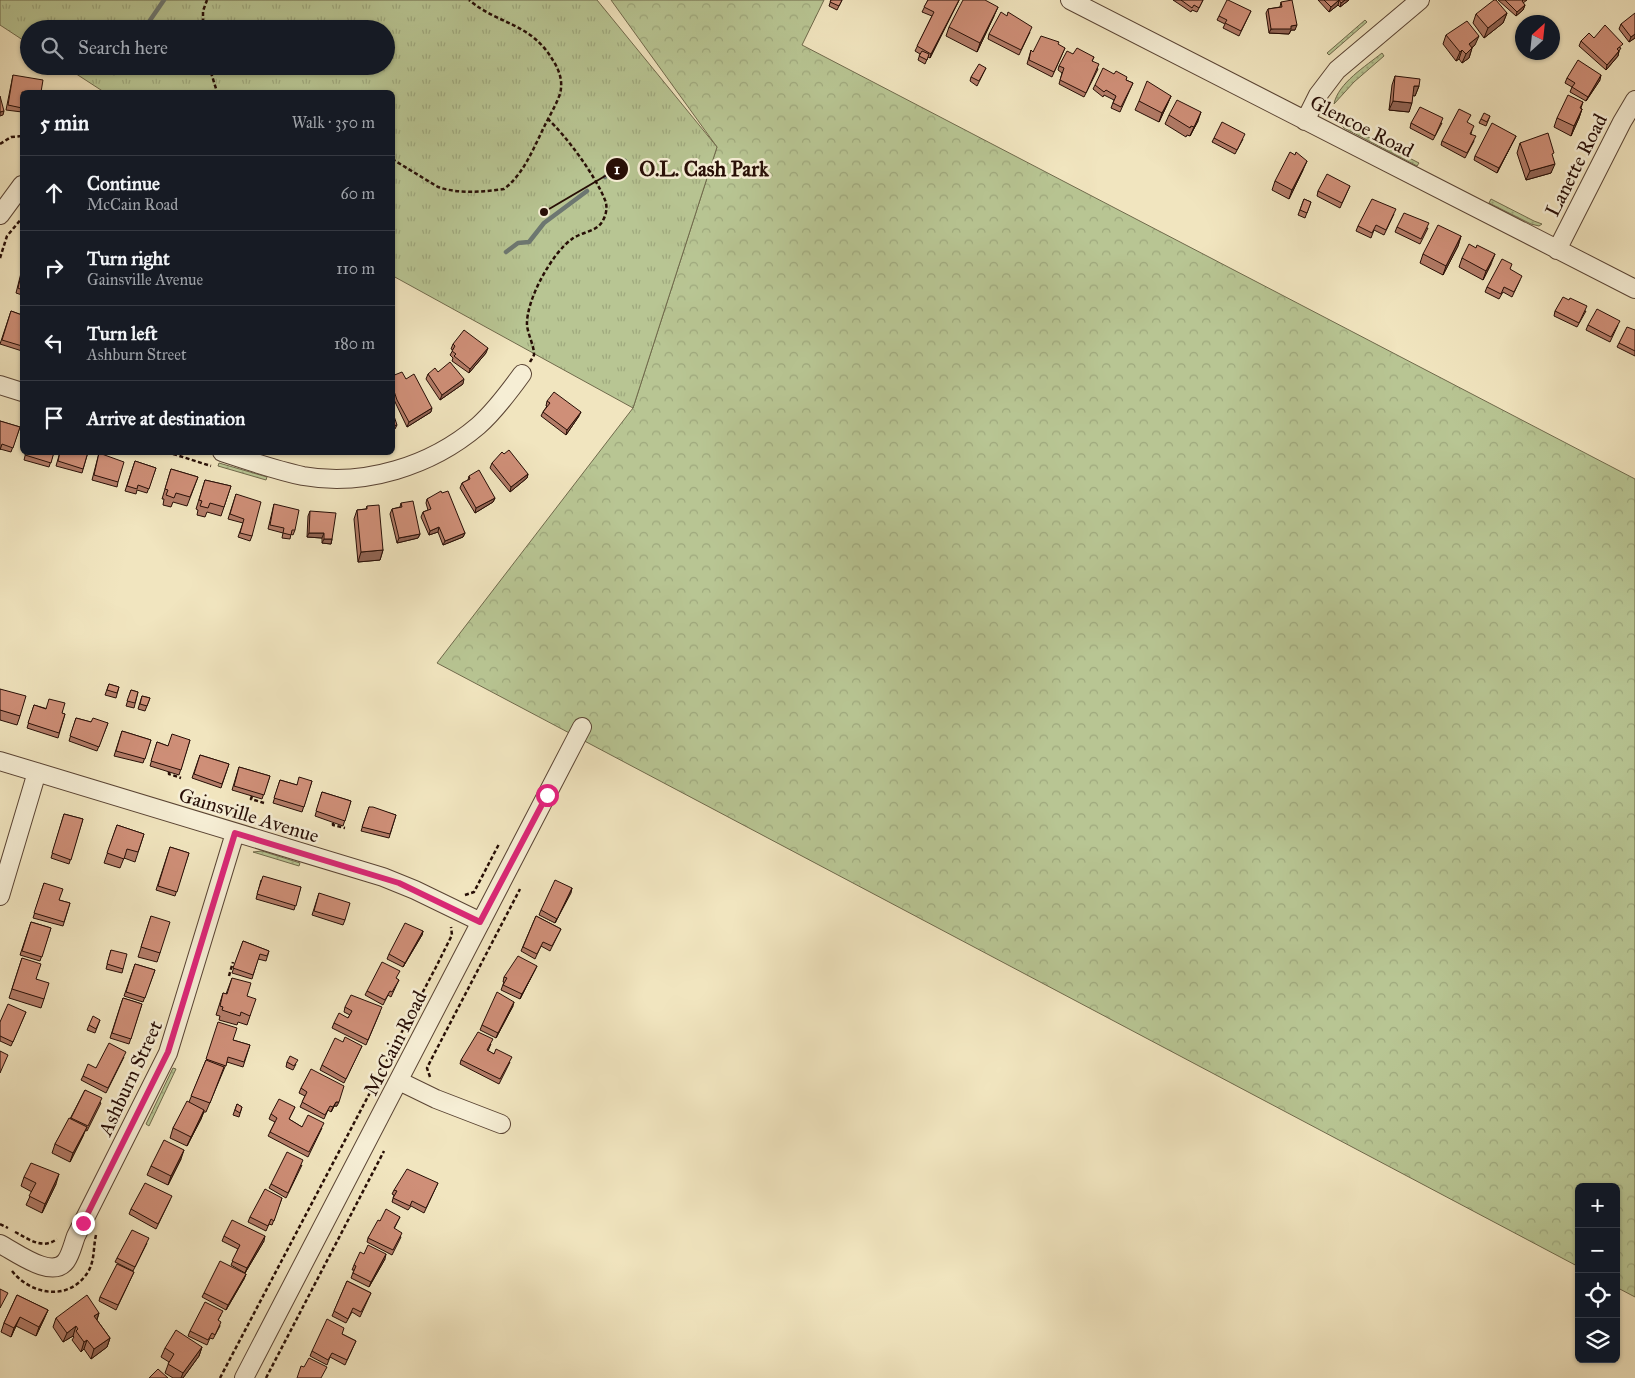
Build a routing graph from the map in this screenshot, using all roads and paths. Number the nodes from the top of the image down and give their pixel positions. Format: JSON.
{"nodes":[{"id":1,"x":207,"y":0,"type":"edge"},
{"id":2,"x":469,"y":0,"type":"edge"},
{"id":3,"x":1420,"y":0,"type":"edge"},
{"id":4,"x":1073,"y":1,"type":"edge"},
{"id":5,"x":203,"y":20,"type":"edge"},
{"id":6,"x":212,"y":75,"type":"edge"},
{"id":7,"x":216,"y":90,"type":"edge"},
{"id":8,"x":1635,"y":100,"type":"edge"},
{"id":9,"x":548,"y":119,"type":"junction"},
{"id":10,"x":1305,"y":121,"type":"junction"},
{"id":11,"x":20,"y":136,"type":"edge"},
{"id":12,"x":0,"y":144,"type":"edge"},
{"id":13,"x":395,"y":160,"type":"edge"},
{"id":14,"x":20,"y":188,"type":"edge"},
{"id":15,"x":0,"y":215,"type":"edge"},
{"id":16,"x":20,"y":220,"type":"edge"},
{"id":17,"x":1557,"y":250,"type":"junction"},
{"id":18,"x":0,"y":258,"type":"edge"},
{"id":19,"x":1635,"y":290,"type":"edge"},
{"id":20,"x":522,"y":374,"type":"joint"},
{"id":21,"x":0,"y":385,"type":"edge"},
{"id":22,"x":20,"y":391,"type":"edge"},
{"id":23,"x":231,"y":455,"type":"edge"},
{"id":24,"x":582,"y":726,"type":"dead end"},
{"id":25,"x":0,"y":761,"type":"edge"},
{"id":26,"x":37,"y":772,"type":"junction"},
{"id":27,"x":169,"y":772,"type":"edge"},
{"id":28,"x":181,"y":778,"type":"dead end"},
{"id":29,"x":252,"y":796,"type":"edge"},
{"id":30,"x":264,"y":803,"type":"dead end"},
{"id":31,"x":333,"y":823,"type":"edge"},
{"id":32,"x":346,"y":828,"type":"dead end"},
{"id":33,"x":235,"y":833,"type":"junction"},
{"id":34,"x":499,"y":844,"type":"dead end"},
{"id":35,"x":520,"y":889,"type":"dead end"},
{"id":36,"x":461,"y":893,"type":"dead end"},
{"id":37,"x":0,"y":896,"type":"edge"},
{"id":38,"x":480,"y":922,"type":"junction"},
{"id":39,"x":448,"y":923,"type":"dead end"},
{"id":40,"x":233,"y":962,"type":"edge"},
{"id":41,"x":229,"y":976,"type":"dead end"},
{"id":42,"x":433,"y":1080,"type":"dead end"},
{"id":43,"x":399,"y":1081,"type":"junction"},
{"id":44,"x":501,"y":1124,"type":"dead end"},
{"id":45,"x":384,"y":1151,"type":"dead end"},
{"id":46,"x":0,"y":1224,"type":"edge"},
{"id":47,"x":98,"y":1230,"type":"dead end"},
{"id":48,"x":60,"y":1235,"type":"dead end"},
{"id":49,"x":0,"y":1244,"type":"edge"},
{"id":50,"x":10,"y":1269,"type":"dead end"},
{"id":51,"x":220,"y":1378,"type":"edge"},
{"id":52,"x":244,"y":1378,"type":"edge"},
{"id":53,"x":266,"y":1378,"type":"edge"}],
"edges":[{"from":1,"to":5,"type":"path"},
{"from":2,"to":9,"type":"path"},
{"from":3,"to":10,"type":"street"},
{"from":4,"to":10,"type":"street","name":"Glencoe Road"},
{"from":6,"to":7,"type":"path"},
{"from":8,"to":17,"type":"street","name":"Lanette Road"},
{"from":9,"to":13,"type":"path"},
{"from":9,"to":20,"type":"path"},
{"from":10,"to":17,"type":"street","name":"Glencoe Road"},
{"from":11,"to":12,"type":"path"},
{"from":14,"to":15,"type":"street"},
{"from":16,"to":18,"type":"path"},
{"from":17,"to":19,"type":"street","name":"Glencoe Road"},
{"from":20,"to":23,"type":"street"},
{"from":21,"to":22,"type":"street"},
{"from":24,"to":38,"type":"street","name":"McCain Road"},
{"from":25,"to":26,"type":"street","name":"Gainsville Avenue"},
{"from":26,"to":33,"type":"street","name":"Gainsville Avenue"},
{"from":26,"to":37,"type":"street"},
{"from":27,"to":28,"type":"path"},
{"from":29,"to":30,"type":"path"},
{"from":31,"to":32,"type":"path"},
{"from":33,"to":38,"type":"street","name":"Gainsville Avenue"},
{"from":33,"to":49,"type":"street","name":"Ashburn Street"},
{"from":34,"to":36,"type":"path"},
{"from":35,"to":42,"type":"path"},
{"from":38,"to":43,"type":"street","name":"McCain Road"},
{"from":39,"to":51,"type":"path"},
{"from":40,"to":41,"type":"path"},
{"from":43,"to":44,"type":"street"},
{"from":43,"to":52,"type":"street","name":"McCain Road"},
{"from":45,"to":53,"type":"path"},
{"from":46,"to":48,"type":"path"},
{"from":47,"to":50,"type":"path"}]}
